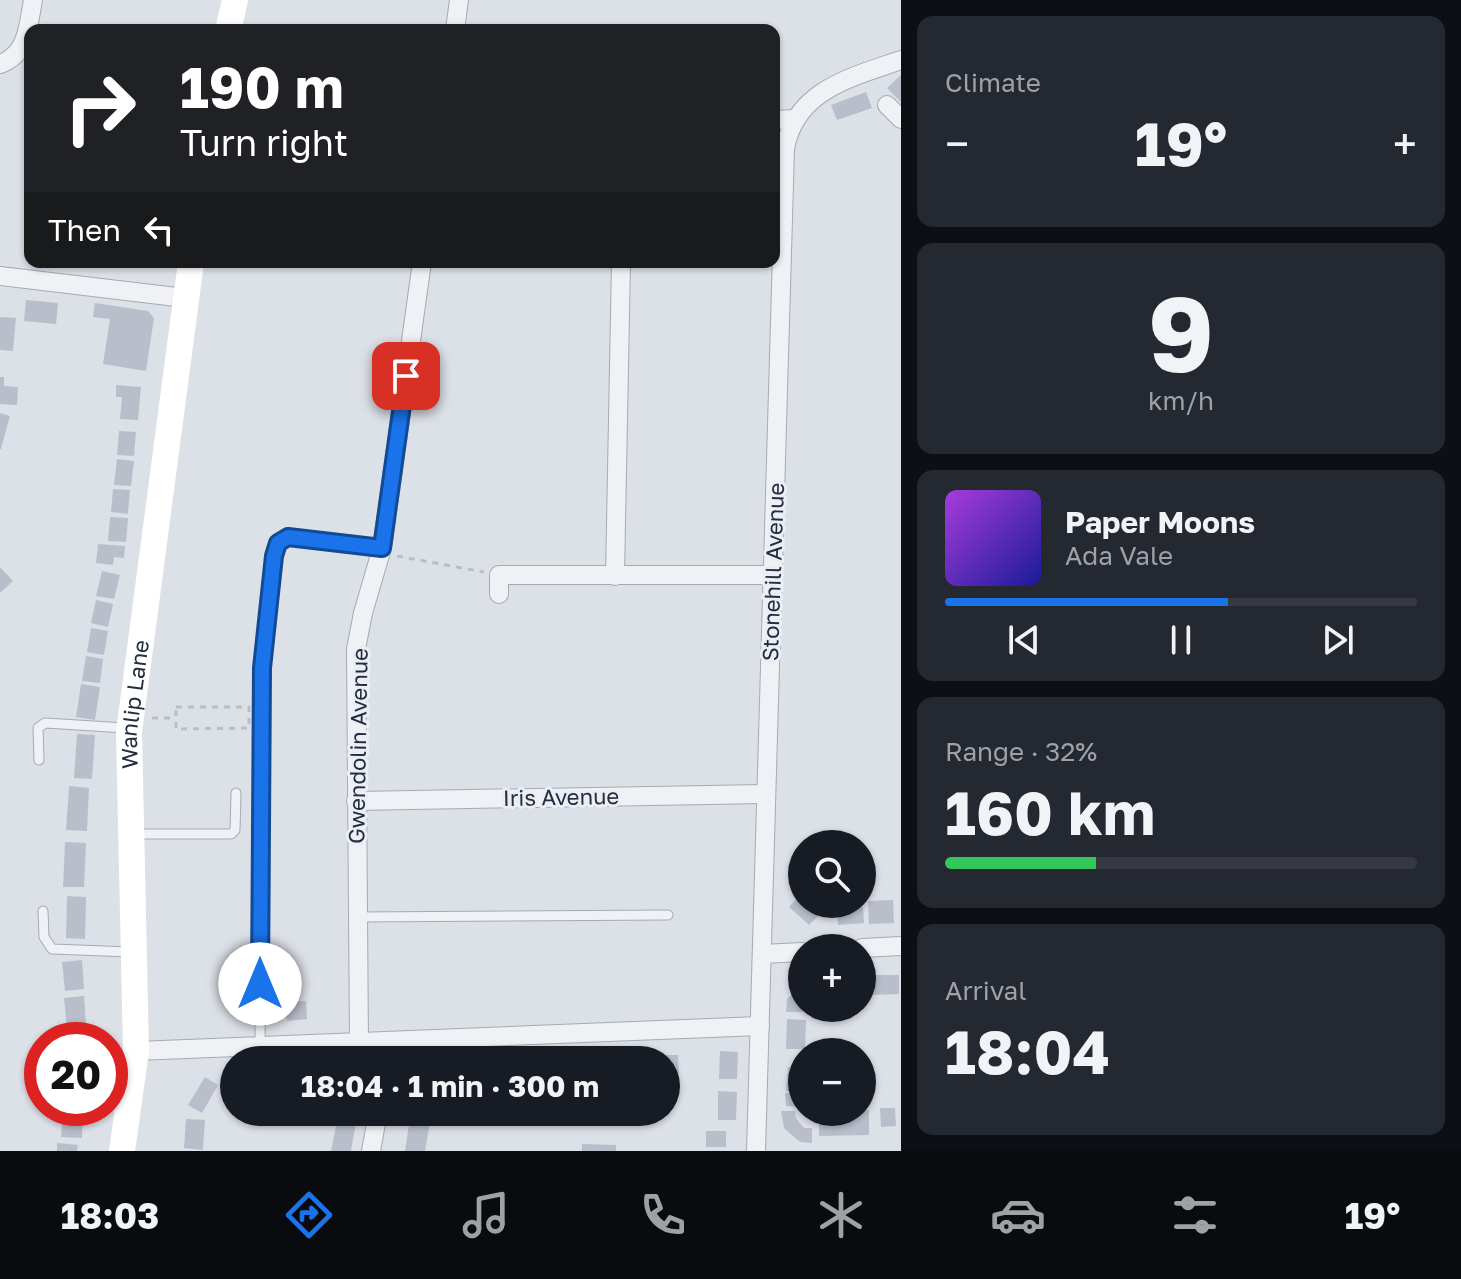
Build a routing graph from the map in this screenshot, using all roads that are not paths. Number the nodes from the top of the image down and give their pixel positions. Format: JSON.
{"nodes":[{"id":1,"x":33,"y":0,"type":"edge"},
{"id":2,"x":235,"y":0,"type":"edge"},
{"id":3,"x":459,"y":0,"type":"edge"},
{"id":4,"x":29,"y":24,"type":"edge"},
{"id":5,"x":229,"y":24,"type":"edge"},
{"id":6,"x":456,"y":24,"type":"edge"},
{"id":7,"x":24,"y":44,"type":"edge"},
{"id":8,"x":901,"y":60,"type":"edge"},
{"id":9,"x":0,"y":64,"type":"edge"},
{"id":10,"x":887,"y":105,"type":"dead end"},
{"id":11,"x":795,"y":119,"type":"junction"},
{"id":12,"x":901,"y":119,"type":"edge"},
{"id":13,"x":780,"y":120,"type":"edge"},
{"id":14,"x":190,"y":268,"type":"edge"},
{"id":15,"x":421,"y":268,"type":"edge"},
{"id":16,"x":621,"y":268,"type":"edge"},
{"id":17,"x":0,"y":276,"type":"edge"},
{"id":18,"x":185,"y":298,"type":"junction"},
{"id":19,"x":381,"y":550,"type":"junction"},
{"id":20,"x":773,"y":575,"type":"junction"},
{"id":21,"x":615,"y":576,"type":"junction"},
{"id":22,"x":499,"y":585,"type":"road end"},
{"id":23,"x":129,"y":728,"type":"junction"},
{"id":24,"x":39,"y":760,"type":"dead end"},
{"id":25,"x":236,"y":793,"type":"dead end"},
{"id":26,"x":765,"y":794,"type":"junction"},
{"id":27,"x":356,"y":801,"type":"junction"},
{"id":28,"x":130,"y":834,"type":"junction"},
{"id":29,"x":43,"y":911,"type":"dead end"},
{"id":30,"x":668,"y":915,"type":"dead end"},
{"id":31,"x":357,"y":917,"type":"junction"},
{"id":32,"x":901,"y":946,"type":"edge"},
{"id":33,"x":876,"y":947,"type":"edge"},
{"id":34,"x":134,"y":952,"type":"junction"},
{"id":35,"x":788,"y":953,"type":"edge"},
{"id":36,"x":762,"y":954,"type":"junction"},
{"id":37,"x":760,"y":1026,"type":"junction"},
{"id":38,"x":385,"y":1041,"type":"junction"},
{"id":39,"x":359,"y":1043,"type":"junction"},
{"id":40,"x":260,"y":1046,"type":"edge"},
{"id":41,"x":285,"y":1046,"type":"edge"},
{"id":42,"x":385,"y":1046,"type":"edge"},
{"id":43,"x":220,"y":1048,"type":"edge"},
{"id":44,"x":136,"y":1051,"type":"junction"},
{"id":45,"x":375,"y":1126,"type":"edge"},
{"id":46,"x":122,"y":1151,"type":"edge"},
{"id":47,"x":371,"y":1151,"type":"edge"},
{"id":48,"x":756,"y":1151,"type":"edge"}],
"edges":[{"from":1,"to":4,"type":"street"},
{"from":2,"to":5,"type":"street"},
{"from":3,"to":6,"type":"street"},
{"from":7,"to":9,"type":"street"},
{"from":8,"to":11,"type":"street","name":"Stonehill Avenue"},
{"from":10,"to":12,"type":"street"},
{"from":11,"to":13,"type":"street"},
{"from":11,"to":20,"type":"street","name":"Stonehill Avenue"},
{"from":14,"to":18,"type":"street","name":"Wanlip Lane"},
{"from":15,"to":19,"type":"street","name":"Gwendolin Avenue"},
{"from":16,"to":21,"type":"street"},
{"from":17,"to":18,"type":"street"},
{"from":18,"to":23,"type":"street","name":"Wanlip Lane"},
{"from":19,"to":27,"type":"street","name":"Gwendolin Avenue"},
{"from":19,"to":40,"type":"lane"},
{"from":20,"to":21,"type":"street"},
{"from":20,"to":26,"type":"street","name":"Stonehill Avenue"},
{"from":21,"to":22,"type":"street"},
{"from":23,"to":24,"type":"lane"},
{"from":23,"to":28,"type":"street","name":"Wanlip Lane"},
{"from":25,"to":28,"type":"lane"},
{"from":26,"to":27,"type":"street","name":"Iris Avenue"},
{"from":26,"to":36,"type":"street","name":"Stonehill Avenue"},
{"from":27,"to":31,"type":"street","name":"Gwendolin Avenue"},
{"from":28,"to":34,"type":"street","name":"Wanlip Lane"},
{"from":29,"to":34,"type":"lane"},
{"from":30,"to":31,"type":"lane"},
{"from":31,"to":39,"type":"street","name":"Gwendolin Avenue"},
{"from":32,"to":33,"type":"street"},
{"from":34,"to":44,"type":"street","name":"Wanlip Lane"},
{"from":35,"to":36,"type":"street"},
{"from":36,"to":37,"type":"street","name":"Stonehill Avenue"},
{"from":37,"to":38,"type":"street"},
{"from":37,"to":48,"type":"street","name":"Stonehill Avenue"},
{"from":38,"to":39,"type":"street"},
{"from":38,"to":42,"type":"street"},
{"from":39,"to":41,"type":"street"},
{"from":43,"to":44,"type":"street"},
{"from":44,"to":46,"type":"street","name":"Wanlip Lane"},
{"from":45,"to":47,"type":"street"}]}
